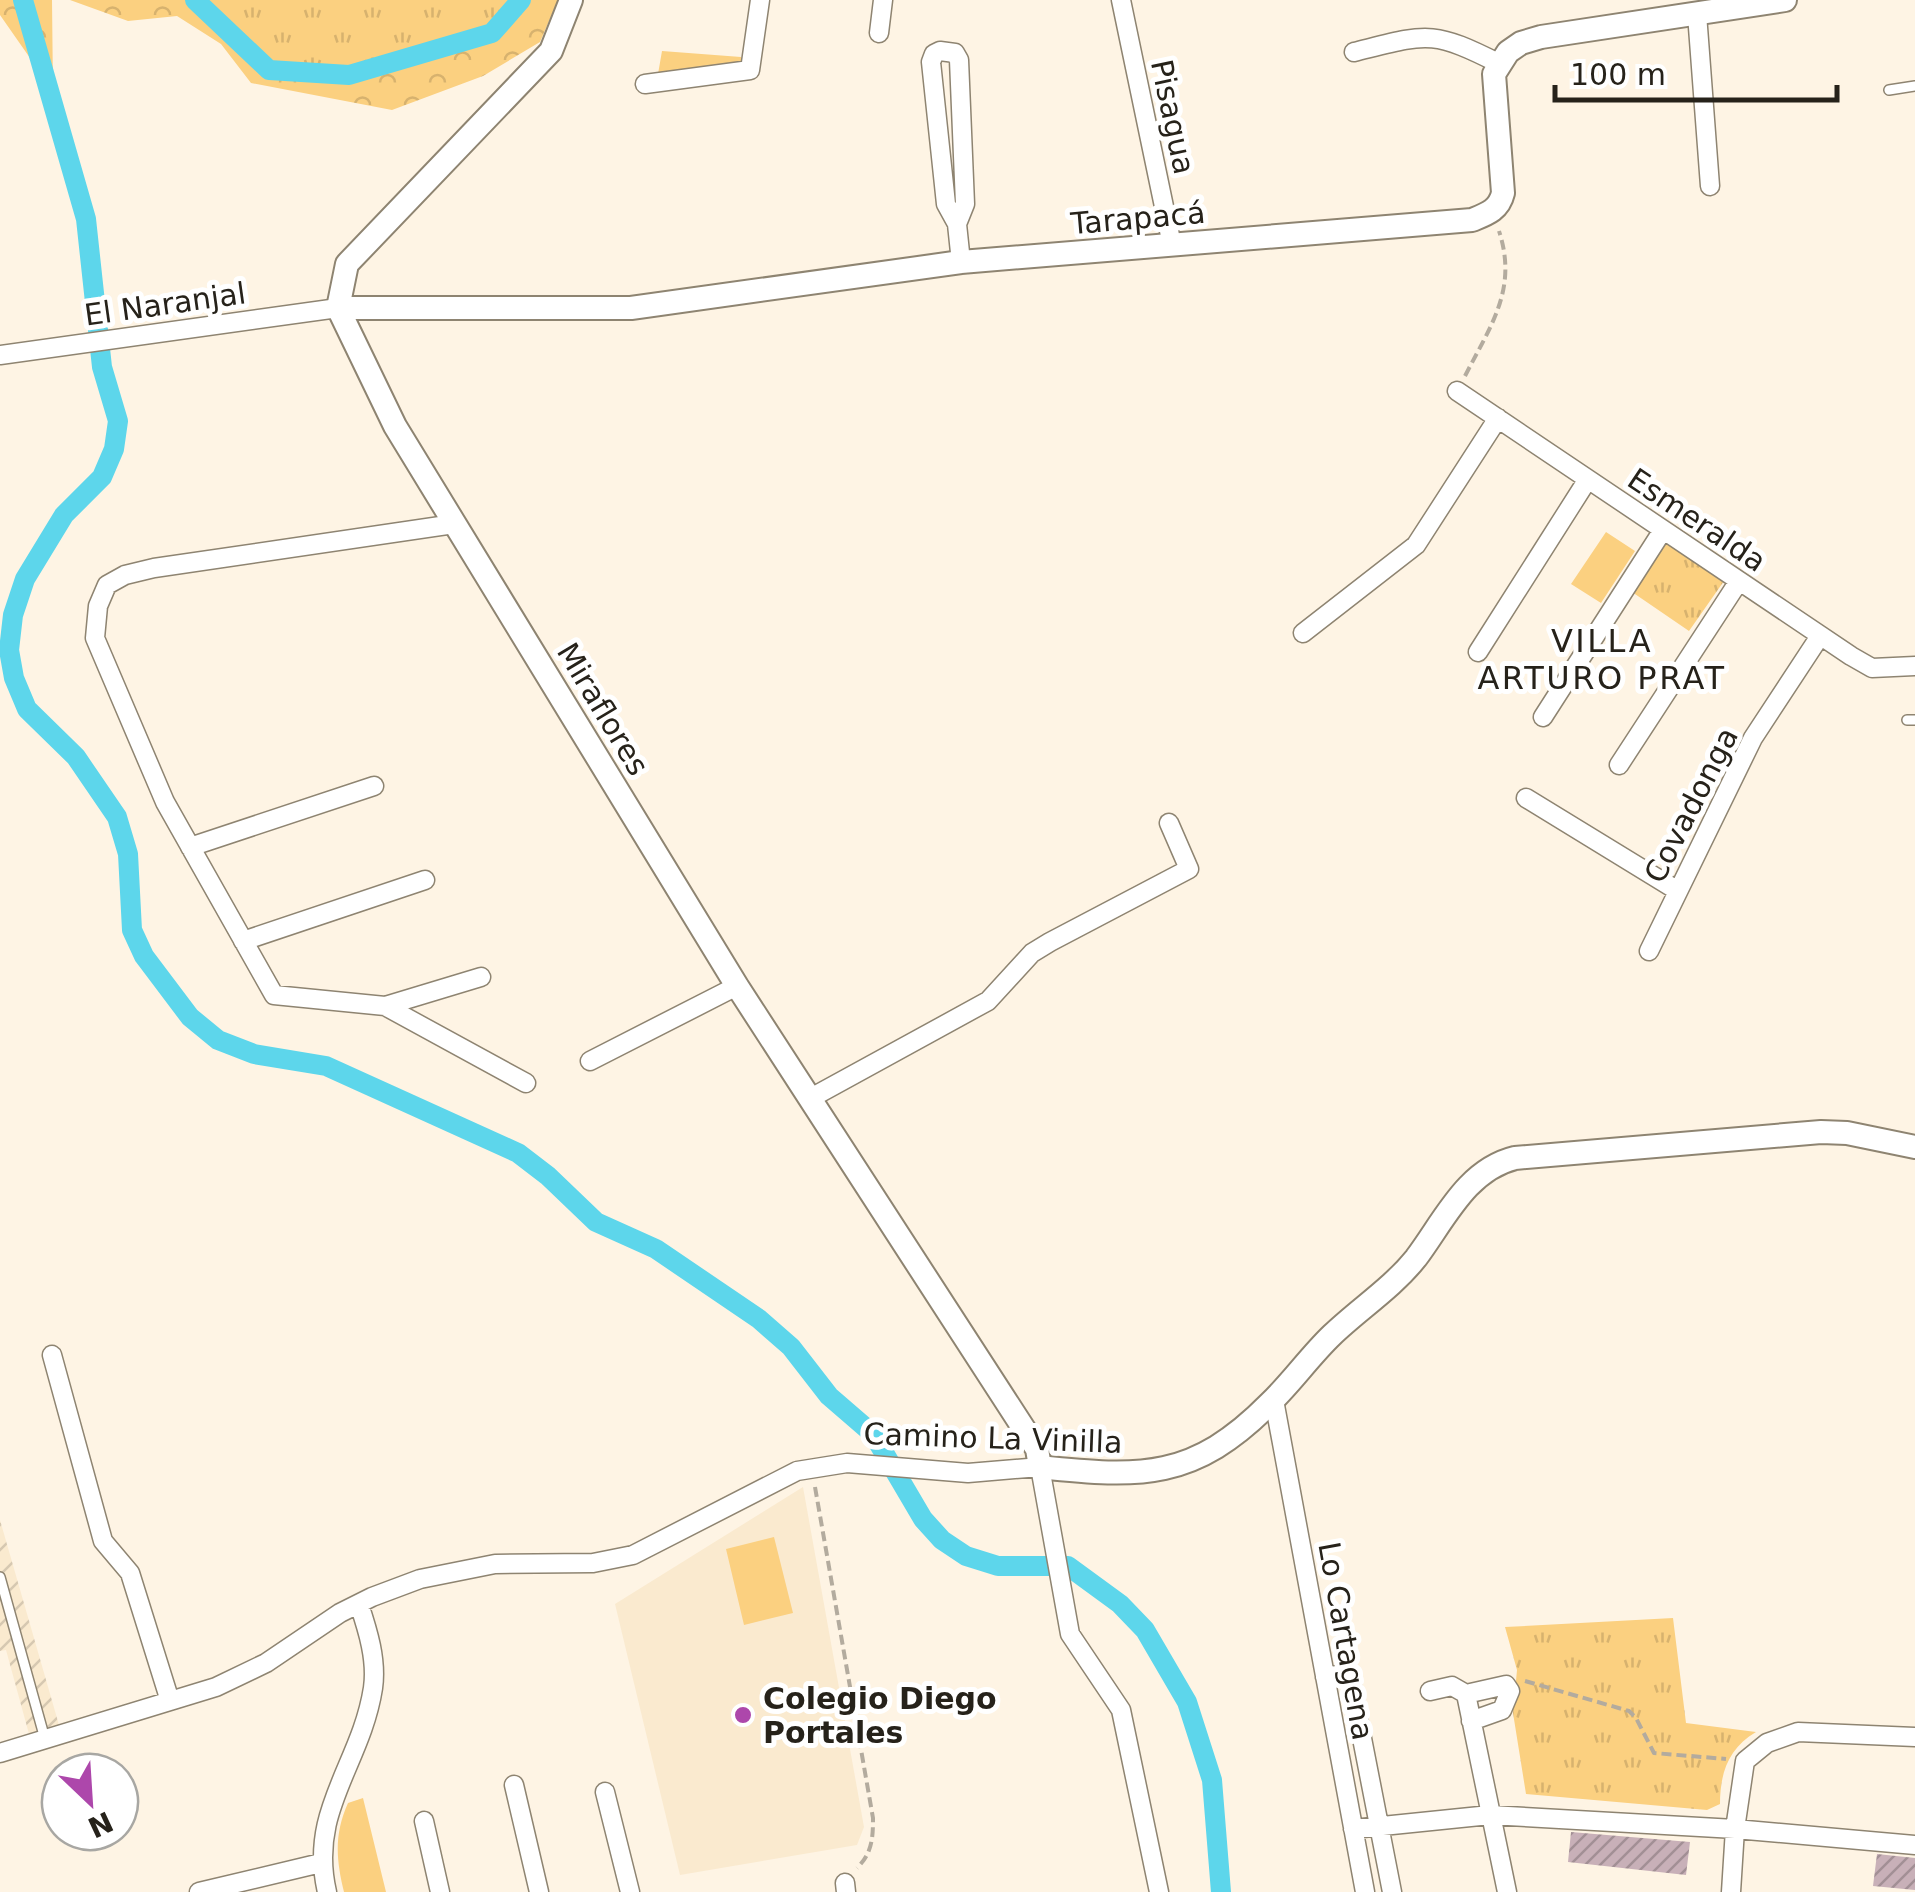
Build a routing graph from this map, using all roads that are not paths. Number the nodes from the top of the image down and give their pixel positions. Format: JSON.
{"nodes":[{"id":1,"x":572,"y":0,"type":"edge"},
{"id":2,"x":760,"y":0,"type":"edge"},
{"id":3,"x":882,"y":0,"type":"edge"},
{"id":4,"x":1120,"y":0,"type":"edge"},
{"id":5,"x":1786,"y":0,"type":"edge"},
{"id":6,"x":1697,"y":14,"type":"junction"},
{"id":7,"x":879,"y":33,"type":"dead end"},
{"id":8,"x":1354,"y":52,"type":"dead end"},
{"id":9,"x":1500,"y":64,"type":"junction"},
{"id":10,"x":645,"y":84,"type":"dead end"},
{"id":11,"x":1915,"y":86,"type":"edge"},
{"id":12,"x":1888,"y":90,"type":"dead end"},
{"id":13,"x":1710,"y":186,"type":"dead end"},
{"id":14,"x":957,"y":224,"type":"junction"},
{"id":15,"x":1172,"y":246,"type":"junction"},
{"id":16,"x":961,"y":262,"type":"junction"},
{"id":17,"x":338,"y":308,"type":"junction"},
{"id":18,"x":0,"y":355,"type":"edge"},
{"id":19,"x":1458,"y":391,"type":"road end"},
{"id":20,"x":1498,"y":418,"type":"junction"},
{"id":21,"x":1588,"y":479,"type":"junction"},
{"id":22,"x":454,"y":524,"type":"junction"},
{"id":23,"x":1663,"y":530,"type":"junction"},
{"id":24,"x":1739,"y":582,"type":"junction"},
{"id":25,"x":1303,"y":633,"type":"dead end"},
{"id":26,"x":1820,"y":636,"type":"junction"},
{"id":27,"x":1478,"y":652,"type":"dead end"},
{"id":28,"x":1915,"y":666,"type":"edge"},
{"id":29,"x":1543,"y":717,"type":"dead end"},
{"id":30,"x":1619,"y":765,"type":"dead end"},
{"id":31,"x":374,"y":786,"type":"dead end"},
{"id":32,"x":1526,"y":798,"type":"dead end"},
{"id":33,"x":1168,"y":823,"type":"dead end"},
{"id":34,"x":190,"y":847,"type":"junction"},
{"id":35,"x":425,"y":880,"type":"dead end"},
{"id":36,"x":1678,"y":891,"type":"junction"},
{"id":37,"x":243,"y":941,"type":"junction"},
{"id":38,"x":1649,"y":951,"type":"dead end"},
{"id":39,"x":481,"y":977,"type":"dead end"},
{"id":40,"x":737,"y":986,"type":"junction"},
{"id":41,"x":385,"y":1006,"type":"junction"},
{"id":42,"x":590,"y":1061,"type":"dead end"},
{"id":43,"x":526,"y":1084,"type":"dead end"},
{"id":44,"x":809,"y":1099,"type":"junction"},
{"id":45,"x":1915,"y":1146,"type":"edge"},
{"id":46,"x":52,"y":1355,"type":"dead end"},
{"id":47,"x":1274,"y":1400,"type":"junction"},
{"id":48,"x":1040,"y":1466,"type":"junction"},
{"id":49,"x":0,"y":1576,"type":"edge"},
{"id":50,"x":359,"y":1604,"type":"junction"},
{"id":51,"x":1325,"y":1677,"type":"junction"},
{"id":52,"x":1430,"y":1691,"type":"dead end"},
{"id":53,"x":1466,"y":1694,"type":"junction"},
{"id":54,"x":170,"y":1701,"type":"junction"},
{"id":55,"x":1471,"y":1721,"type":"junction"},
{"id":56,"x":1915,"y":1737,"type":"edge"},
{"id":57,"x":46,"y":1739,"type":"junction"},
{"id":58,"x":0,"y":1753,"type":"edge"},
{"id":59,"x":514,"y":1785,"type":"dead end"},
{"id":60,"x":605,"y":1792,"type":"dead end"},
{"id":61,"x":1490,"y":1815,"type":"junction"},
{"id":62,"x":424,"y":1821,"type":"dead end"},
{"id":63,"x":1380,"y":1826,"type":"junction"},
{"id":64,"x":1353,"y":1828,"type":"junction"},
{"id":65,"x":1736,"y":1829,"type":"junction"},
{"id":66,"x":1915,"y":1845,"type":"edge"},
{"id":67,"x":321,"y":1862,"type":"junction"},
{"id":68,"x":200,"y":1892,"type":"edge"},
{"id":69,"x":327,"y":1892,"type":"edge"},
{"id":70,"x":440,"y":1892,"type":"edge"},
{"id":71,"x":539,"y":1892,"type":"edge"},
{"id":72,"x":630,"y":1892,"type":"edge"},
{"id":73,"x":1159,"y":1892,"type":"edge"},
{"id":74,"x":1365,"y":1892,"type":"edge"},
{"id":75,"x":1392,"y":1892,"type":"edge"},
{"id":76,"x":1507,"y":1892,"type":"edge"},
{"id":77,"x":1731,"y":1892,"type":"edge"}],
"edges":[{"from":1,"to":17,"type":"street"},
{"from":2,"to":10,"type":"street"},
{"from":3,"to":7,"type":"street"},
{"from":4,"to":15,"type":"street","name":"Pisagua"},
{"from":5,"to":6,"type":"street"},
{"from":6,"to":9,"type":"street"},
{"from":6,"to":13,"type":"street"},
{"from":8,"to":9,"type":"street"},
{"from":9,"to":15,"type":"street","name":"Tarapacá"},
{"from":11,"to":12,"type":"lane"},
{"from":14,"to":14,"type":"street"},
{"from":14,"to":16,"type":"street"},
{"from":15,"to":16,"type":"street","name":"Tarapacá"},
{"from":16,"to":17,"type":"street","name":"Tarapacá"},
{"from":17,"to":18,"type":"street","name":"El Naranjal"},
{"from":17,"to":22,"type":"street","name":"Miraflores"},
{"from":19,"to":20,"type":"street","name":"Esmeralda"},
{"from":20,"to":21,"type":"street","name":"Esmeralda"},
{"from":20,"to":25,"type":"street"},
{"from":21,"to":23,"type":"street","name":"Esmeralda"},
{"from":21,"to":27,"type":"street"},
{"from":22,"to":34,"type":"street"},
{"from":22,"to":40,"type":"street","name":"Miraflores"},
{"from":23,"to":24,"type":"street","name":"Esmeralda"},
{"from":23,"to":29,"type":"street"},
{"from":24,"to":26,"type":"street","name":"Esmeralda"},
{"from":24,"to":30,"type":"street"},
{"from":26,"to":28,"type":"street","name":"Esmeralda"},
{"from":26,"to":36,"type":"street","name":"Covadonga"},
{"from":31,"to":34,"type":"street"},
{"from":32,"to":36,"type":"street"},
{"from":33,"to":44,"type":"street"},
{"from":34,"to":37,"type":"street"},
{"from":35,"to":37,"type":"street"},
{"from":36,"to":38,"type":"street","name":"Covadonga"},
{"from":37,"to":41,"type":"street"},
{"from":39,"to":41,"type":"street"},
{"from":40,"to":42,"type":"street"},
{"from":40,"to":44,"type":"street","name":"Miraflores"},
{"from":41,"to":43,"type":"street"},
{"from":44,"to":48,"type":"street","name":"Miraflores"},
{"from":45,"to":47,"type":"street","name":"Camino La Vinilla"},
{"from":46,"to":54,"type":"street"},
{"from":47,"to":48,"type":"street","name":"Camino La Vinilla"},
{"from":47,"to":51,"type":"street","name":"Lo Cartagena"},
{"from":48,"to":50,"type":"street","name":"Camino La Vinilla"},
{"from":48,"to":73,"type":"street"},
{"from":49,"to":57,"type":"lane"},
{"from":50,"to":54,"type":"street","name":"Camino La Vinilla"},
{"from":50,"to":67,"type":"street"},
{"from":51,"to":63,"type":"street"},
{"from":51,"to":64,"type":"street","name":"Lo Cartagena"},
{"from":52,"to":53,"type":"street"},
{"from":53,"to":55,"type":"street"},
{"from":53,"to":55,"type":"street"},
{"from":54,"to":57,"type":"street","name":"Camino La Vinilla"},
{"from":55,"to":61,"type":"street"},
{"from":56,"to":65,"type":"street"},
{"from":57,"to":58,"type":"street","name":"Camino La Vinilla"},
{"from":59,"to":71,"type":"street"},
{"from":60,"to":72,"type":"street"},
{"from":61,"to":63,"type":"street"},
{"from":61,"to":65,"type":"street"},
{"from":61,"to":76,"type":"street"},
{"from":62,"to":70,"type":"street"},
{"from":63,"to":64,"type":"street"},
{"from":63,"to":75,"type":"street"},
{"from":64,"to":74,"type":"street","name":"Lo Cartagena"},
{"from":65,"to":66,"type":"street"},
{"from":65,"to":77,"type":"street"},
{"from":67,"to":68,"type":"street"},
{"from":67,"to":69,"type":"street"}]}
